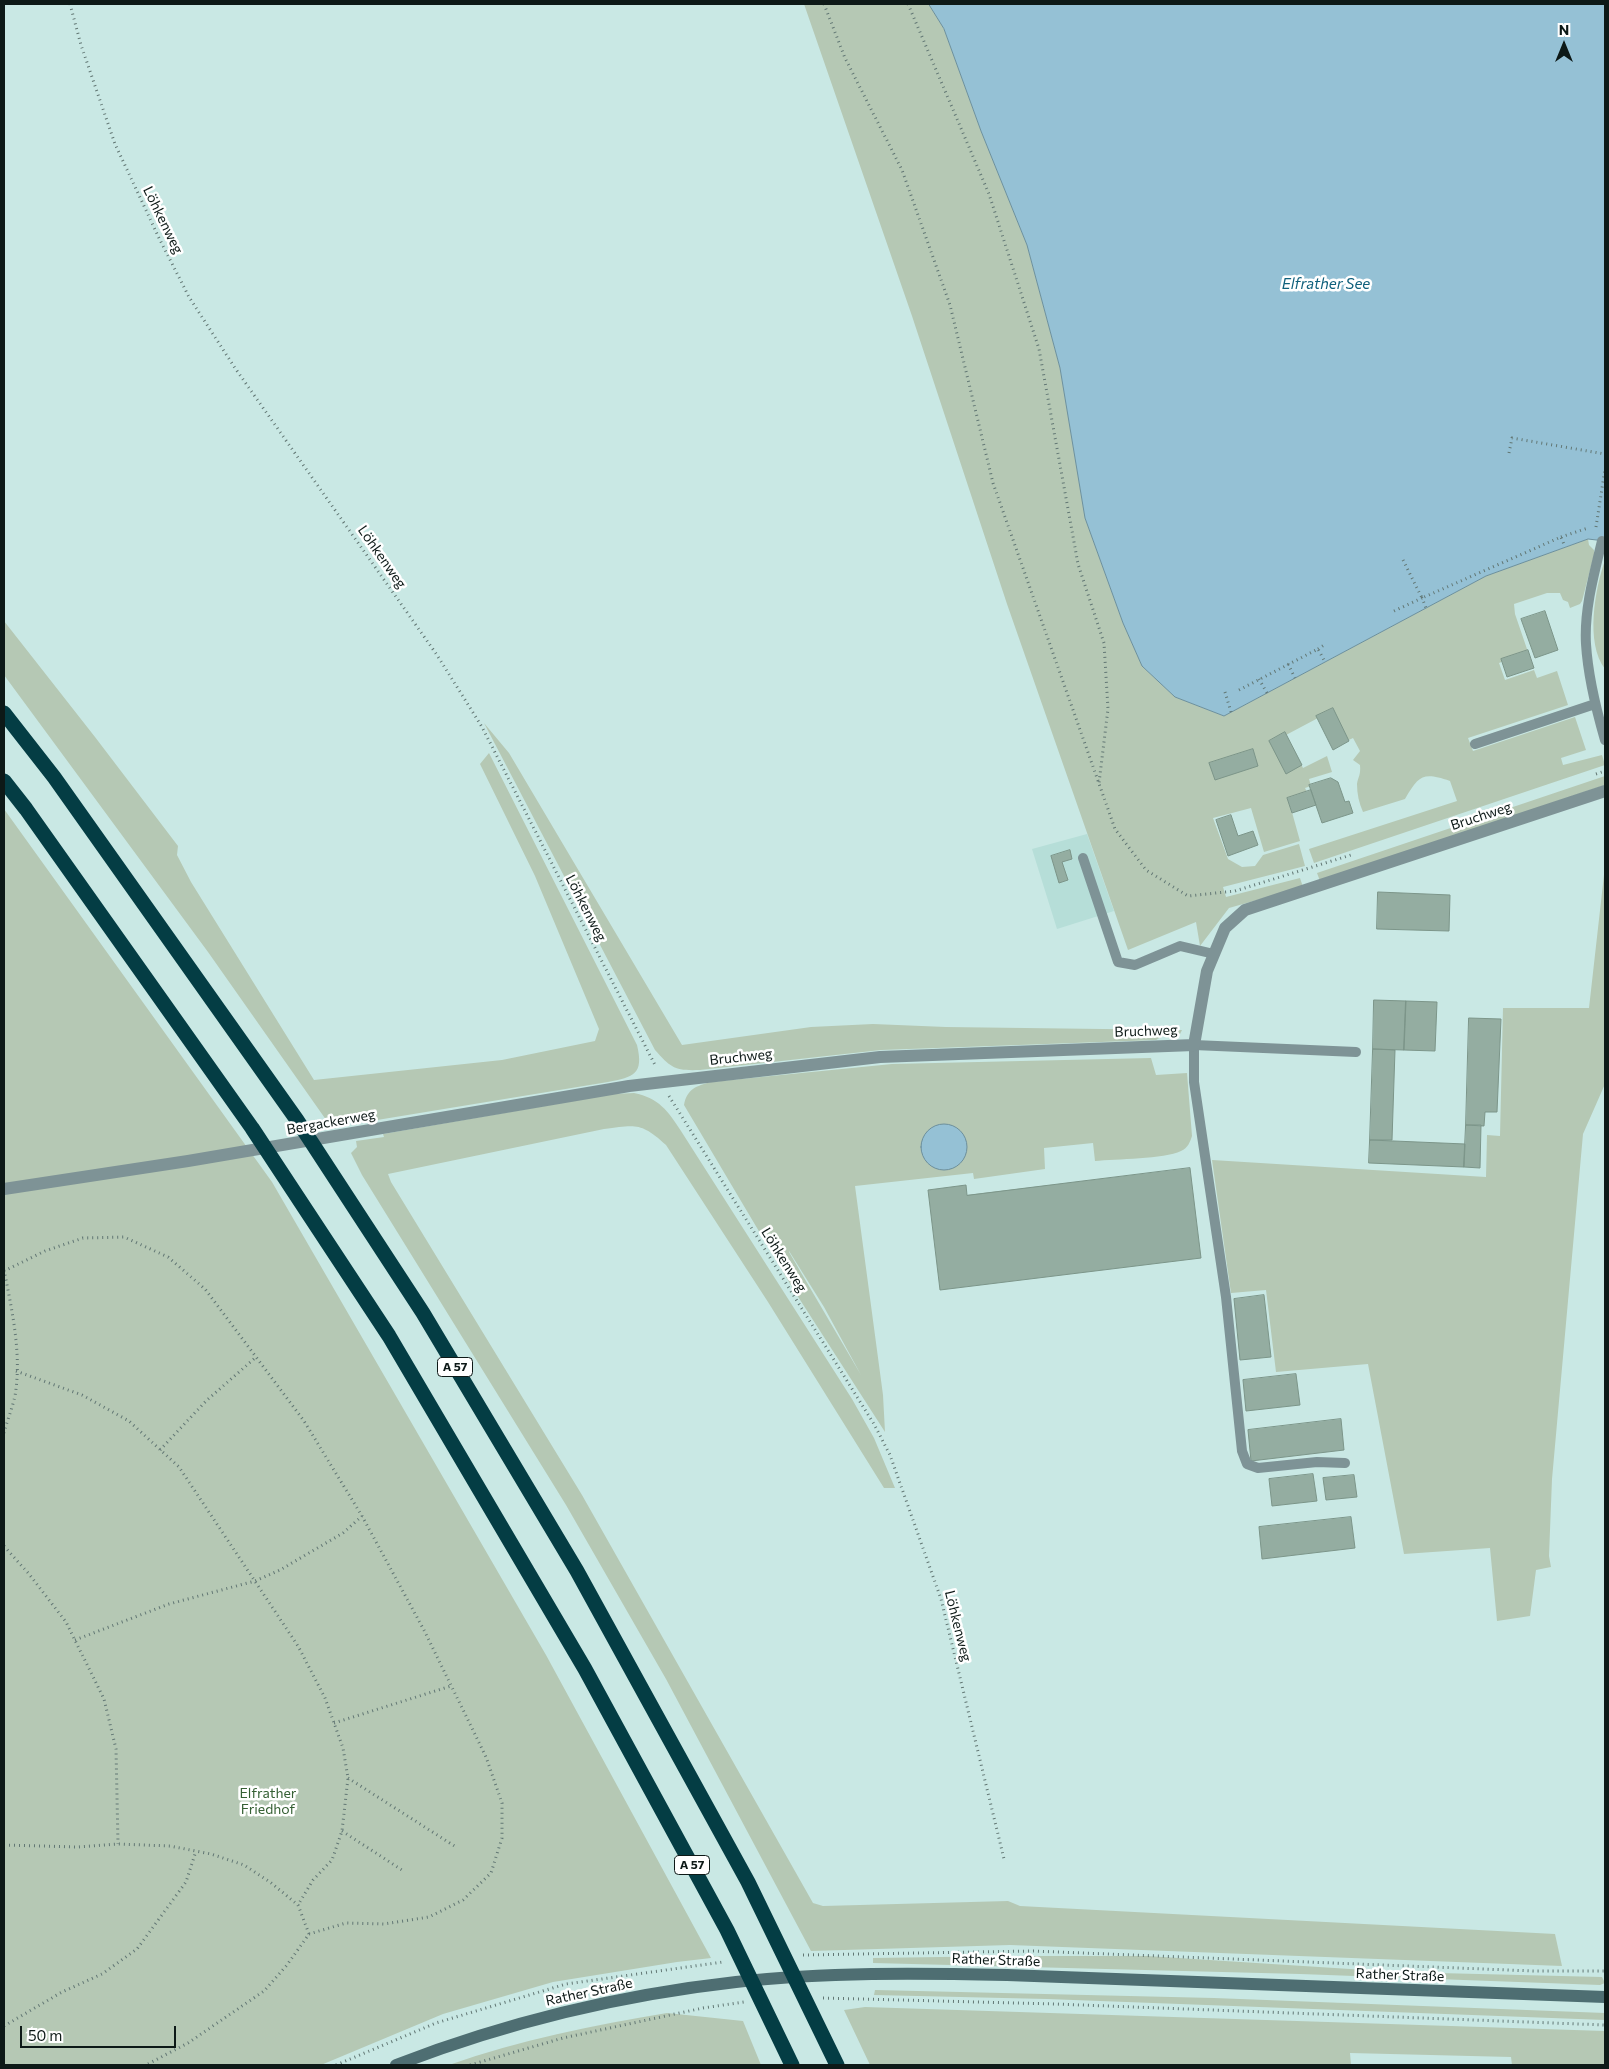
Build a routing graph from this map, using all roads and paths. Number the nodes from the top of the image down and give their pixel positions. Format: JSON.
{"nodes":[{"id":1,"x":70,"y":4,"type":"edge"},
{"id":2,"x":824,"y":4,"type":"edge"},
{"id":3,"x":908,"y":4,"type":"edge"},
{"id":4,"x":1509,"y":453,"type":"dead end"},
{"id":5,"x":1605,"y":454,"type":"edge"},
{"id":6,"x":1605,"y":469,"type":"edge"},
{"id":7,"x":1588,"y":528,"type":"dead end"},
{"id":8,"x":1595,"y":531,"type":"dead end"},
{"id":9,"x":1561,"y":536,"type":"junction"},
{"id":10,"x":1602,"y":541,"type":"dead end"},
{"id":11,"x":1565,"y":547,"type":"dead end"},
{"id":12,"x":1403,"y":560,"type":"dead end"},
{"id":13,"x":1422,"y":598,"type":"junction"},
{"id":14,"x":1426,"y":608,"type":"dead end"},
{"id":15,"x":1394,"y":611,"type":"dead end"},
{"id":16,"x":1324,"y":645,"type":"dead end"},
{"id":17,"x":1318,"y":649,"type":"junction"},
{"id":18,"x":1325,"y":662,"type":"dead end"},
{"id":19,"x":1288,"y":664,"type":"junction"},
{"id":20,"x":1295,"y":678,"type":"dead end"},
{"id":21,"x":1259,"y":679,"type":"junction"},
{"id":22,"x":1239,"y":690,"type":"dead end"},
{"id":23,"x":1225,"y":692,"type":"dead end"},
{"id":24,"x":1267,"y":693,"type":"dead end"},
{"id":25,"x":1595,"y":704,"type":"junction"},
{"id":26,"x":1232,"y":712,"type":"dead end"},
{"id":27,"x":4,"y":713,"type":"edge"},
{"id":28,"x":1605,"y":740,"type":"edge"},
{"id":29,"x":1475,"y":744,"type":"dead end"},
{"id":30,"x":4,"y":781,"type":"edge"},
{"id":31,"x":1099,"y":783,"type":"junction"},
{"id":32,"x":1605,"y":791,"type":"edge"},
{"id":33,"x":1083,"y":858,"type":"dead end"},
{"id":34,"x":1308,"y":868,"type":"dead end"},
{"id":35,"x":1214,"y":954,"type":"junction"},
{"id":36,"x":1194,"y":1045,"type":"junction"},
{"id":37,"x":1356,"y":1052,"type":"dead end"},
{"id":38,"x":663,"y":1082,"type":"junction"},
{"id":39,"x":4,"y":1189,"type":"edge"},
{"id":40,"x":4,"y":1270,"type":"edge"},
{"id":41,"x":255,"y":1358,"type":"junction"},
{"id":42,"x":16,"y":1371,"type":"junction"},
{"id":43,"x":5,"y":1425,"type":"edge"},
{"id":44,"x":4,"y":1433,"type":"edge"},
{"id":45,"x":160,"y":1450,"type":"junction"},
{"id":46,"x":1345,"y":1463,"type":"dead end"},
{"id":47,"x":362,"y":1516,"type":"junction"},
{"id":48,"x":4,"y":1546,"type":"edge"},
{"id":49,"x":255,"y":1581,"type":"junction"},
{"id":50,"x":75,"y":1640,"type":"junction"},
{"id":51,"x":451,"y":1686,"type":"junction"},
{"id":52,"x":334,"y":1723,"type":"junction"},
{"id":53,"x":348,"y":1778,"type":"junction"},
{"id":54,"x":342,"y":1831,"type":"junction"},
{"id":55,"x":118,"y":1844,"type":"junction"},
{"id":56,"x":4,"y":1845,"type":"edge"},
{"id":57,"x":456,"y":1847,"type":"dead end"},
{"id":58,"x":196,"y":1851,"type":"junction"},
{"id":59,"x":1004,"y":1859,"type":"dead end"},
{"id":60,"x":402,"y":1870,"type":"dead end"},
{"id":61,"x":298,"y":1905,"type":"junction"},
{"id":62,"x":309,"y":1934,"type":"junction"},
{"id":63,"x":841,"y":1953,"type":"dead end"},
{"id":64,"x":682,"y":1968,"type":"dead end"},
{"id":65,"x":1605,"y":1971,"type":"edge"},
{"id":66,"x":1605,"y":1997,"type":"edge"},
{"id":67,"x":864,"y":1999,"type":"dead end"},
{"id":68,"x":703,"y":2008,"type":"dead end"},
{"id":69,"x":1605,"y":2025,"type":"edge"},
{"id":70,"x":4,"y":2026,"type":"edge"},
{"id":71,"x":146,"y":2065,"type":"edge"},
{"id":72,"x":336,"y":2065,"type":"edge"},
{"id":73,"x":396,"y":2065,"type":"edge"},
{"id":74,"x":470,"y":2065,"type":"edge"},
{"id":75,"x":792,"y":2065,"type":"edge"},
{"id":76,"x":836,"y":2065,"type":"edge"}],
"edges":[{"from":1,"to":38,"type":"path","name":"Löhkenweg"},
{"from":2,"to":31,"type":"path"},
{"from":3,"to":31,"type":"path"},
{"from":4,"to":5,"type":"path"},
{"from":6,"to":8,"type":"path"},
{"from":7,"to":9,"type":"path"},
{"from":9,"to":11,"type":"path"},
{"from":9,"to":13,"type":"path"},
{"from":10,"to":25,"type":"lane"},
{"from":12,"to":13,"type":"path"},
{"from":13,"to":14,"type":"path"},
{"from":13,"to":15,"type":"path"},
{"from":16,"to":17,"type":"path"},
{"from":17,"to":18,"type":"path"},
{"from":17,"to":19,"type":"path"},
{"from":19,"to":20,"type":"path"},
{"from":19,"to":21,"type":"path"},
{"from":21,"to":22,"type":"path"},
{"from":21,"to":24,"type":"path"},
{"from":23,"to":26,"type":"path"},
{"from":25,"to":28,"type":"lane"},
{"from":25,"to":29,"type":"lane"},
{"from":27,"to":76,"type":"highway","number":"A 57"},
{"from":30,"to":75,"type":"highway","number":"A 57"},
{"from":31,"to":34,"type":"path"},
{"from":32,"to":35,"type":"street","name":"Bruchweg"},
{"from":33,"to":35,"type":"lane"},
{"from":35,"to":36,"type":"street","name":"Bruchweg"},
{"from":36,"to":37,"type":"lane"},
{"from":36,"to":38,"type":"street","name":"Bruchweg"},
{"from":36,"to":46,"type":"lane"},
{"from":38,"to":39,"type":"street","name":"Bergackerweg"},
{"from":38,"to":59,"type":"path","name":"Löhkenweg"},
{"from":40,"to":41,"type":"path"},
{"from":40,"to":42,"type":"path"},
{"from":41,"to":45,"type":"path"},
{"from":41,"to":47,"type":"path"},
{"from":42,"to":43,"type":"path"},
{"from":42,"to":45,"type":"path"},
{"from":43,"to":44,"type":"path"},
{"from":45,"to":49,"type":"path"},
{"from":47,"to":49,"type":"path"},
{"from":47,"to":51,"type":"path"},
{"from":48,"to":50,"type":"path"},
{"from":49,"to":50,"type":"path"},
{"from":49,"to":52,"type":"path"},
{"from":50,"to":55,"type":"path"},
{"from":51,"to":52,"type":"path"},
{"from":51,"to":62,"type":"path"},
{"from":52,"to":53,"type":"path"},
{"from":53,"to":54,"type":"path"},
{"from":53,"to":57,"type":"path"},
{"from":54,"to":60,"type":"path"},
{"from":54,"to":61,"type":"path"},
{"from":55,"to":56,"type":"path"},
{"from":55,"to":58,"type":"path"},
{"from":58,"to":61,"type":"path"},
{"from":58,"to":70,"type":"path"},
{"from":61,"to":62,"type":"path"},
{"from":62,"to":71,"type":"path"},
{"from":63,"to":65,"type":"path"},
{"from":64,"to":72,"type":"path"},
{"from":66,"to":73,"type":"main road","name":"Rather Straße"},
{"from":67,"to":69,"type":"path"},
{"from":68,"to":74,"type":"path"}]}
